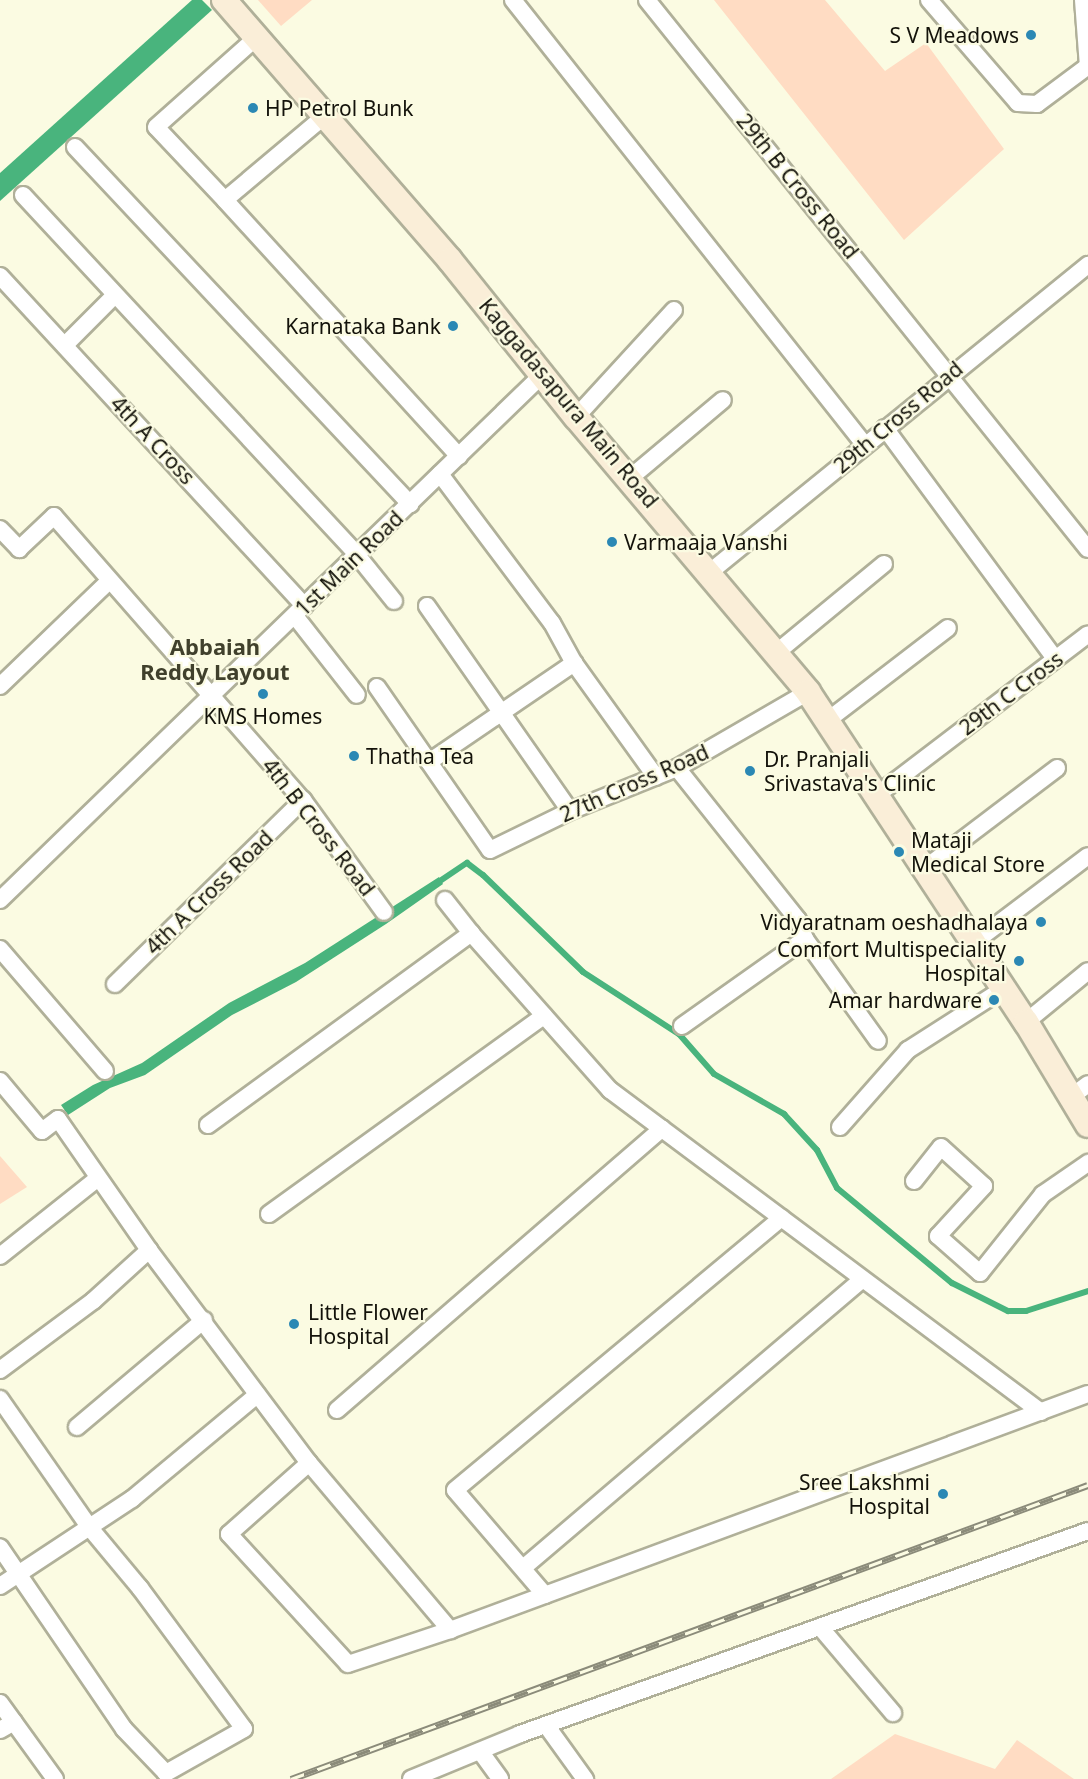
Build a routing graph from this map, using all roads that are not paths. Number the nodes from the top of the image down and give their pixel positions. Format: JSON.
{"nodes":[{"id":1,"x":513,"y":0,"type":"edge"},
{"id":2,"x":647,"y":0,"type":"edge"},
{"id":3,"x":929,"y":0,"type":"edge"},
{"id":4,"x":1083,"y":0,"type":"edge"},
{"id":5,"x":229,"y":4,"type":"edge"},
{"id":6,"x":258,"y":36,"type":"junction"},
{"id":7,"x":1088,"y":66,"type":"edge"},
{"id":8,"x":327,"y":114,"type":"junction"},
{"id":9,"x":75,"y":147,"type":"dead end"},
{"id":10,"x":23,"y":195,"type":"dead end"},
{"id":11,"x":225,"y":200,"type":"junction"},
{"id":12,"x":1088,"y":264,"type":"edge"},
{"id":13,"x":0,"y":276,"type":"edge"},
{"id":14,"x":114,"y":296,"type":"junction"},
{"id":15,"x":674,"y":310,"type":"dead end"},
{"id":16,"x":65,"y":345,"type":"junction"},
{"id":17,"x":950,"y":373,"type":"junction"},
{"id":18,"x":542,"y":375,"type":"junction"},
{"id":19,"x":723,"y":400,"type":"dead end"},
{"id":20,"x":576,"y":417,"type":"junction"},
{"id":21,"x":885,"y":428,"type":"junction"},
{"id":22,"x":864,"y":444,"type":"junction"},
{"id":23,"x":459,"y":456,"type":"junction"},
{"id":24,"x":440,"y":474,"type":"junction"},
{"id":25,"x":630,"y":478,"type":"junction"},
{"id":26,"x":410,"y":504,"type":"junction"},
{"id":27,"x":0,"y":529,"type":"edge"},
{"id":28,"x":1088,"y":549,"type":"edge"},
{"id":29,"x":357,"y":555,"type":"junction"},
{"id":30,"x":884,"y":564,"type":"dead end"},
{"id":31,"x":710,"y":572,"type":"junction"},
{"id":32,"x":109,"y":581,"type":"junction"},
{"id":33,"x":394,"y":601,"type":"dead end"},
{"id":34,"x":427,"y":606,"type":"dead end"},
{"id":35,"x":300,"y":611,"type":"junction"},
{"id":36,"x":948,"y":628,"type":"dead end"},
{"id":37,"x":1088,"y":634,"type":"edge"},
{"id":38,"x":776,"y":653,"type":"junction"},
{"id":39,"x":1055,"y":659,"type":"junction"},
{"id":40,"x":574,"y":663,"type":"junction"},
{"id":41,"x":0,"y":686,"type":"edge"},
{"id":42,"x":377,"y":687,"type":"dead end"},
{"id":43,"x":808,"y":692,"type":"junction"},
{"id":44,"x":357,"y":695,"type":"dead end"},
{"id":45,"x":211,"y":698,"type":"junction"},
{"id":46,"x":501,"y":712,"type":"junction"},
{"id":47,"x":828,"y":720,"type":"junction"},
{"id":48,"x":429,"y":762,"type":"junction"},
{"id":49,"x":677,"y":768,"type":"junction"},
{"id":50,"x":1058,"y":768,"type":"dead end"},
{"id":51,"x":656,"y":777,"type":"junction"},
{"id":52,"x":877,"y":795,"type":"junction"},
{"id":53,"x":303,"y":800,"type":"junction"},
{"id":54,"x":570,"y":811,"type":"junction"},
{"id":55,"x":1088,"y":856,"type":"edge"},
{"id":56,"x":924,"y":869,"type":"junction"},
{"id":57,"x":0,"y":900,"type":"edge"},
{"id":58,"x":445,"y":900,"type":"dead end"},
{"id":59,"x":384,"y":912,"type":"dead end"},
{"id":60,"x":471,"y":933,"type":"junction"},
{"id":61,"x":805,"y":939,"type":"junction"},
{"id":62,"x":973,"y":943,"type":"junction"},
{"id":63,"x":0,"y":949,"type":"edge"},
{"id":64,"x":1088,"y":971,"type":"edge"},
{"id":65,"x":115,"y":984,"type":"dead end"},
{"id":66,"x":1002,"y":990,"type":"junction"},
{"id":67,"x":543,"y":1016,"type":"junction"},
{"id":68,"x":1026,"y":1022,"type":"junction"},
{"id":69,"x":682,"y":1026,"type":"dead end"},
{"id":70,"x":878,"y":1041,"type":"dead end"},
{"id":71,"x":105,"y":1071,"type":"dead end"},
{"id":72,"x":0,"y":1081,"type":"edge"},
{"id":73,"x":1080,"y":1091,"type":"edge"},
{"id":74,"x":208,"y":1125,"type":"dead end"},
{"id":75,"x":1088,"y":1125,"type":"edge"},
{"id":76,"x":840,"y":1126,"type":"dead end"},
{"id":77,"x":662,"y":1128,"type":"junction"},
{"id":78,"x":1088,"y":1163,"type":"edge"},
{"id":79,"x":98,"y":1178,"type":"junction"},
{"id":80,"x":914,"y":1181,"type":"dead end"},
{"id":81,"x":268,"y":1214,"type":"dead end"},
{"id":82,"x":782,"y":1218,"type":"junction"},
{"id":83,"x":149,"y":1250,"type":"junction"},
{"id":84,"x":0,"y":1256,"type":"edge"},
{"id":85,"x":862,"y":1280,"type":"junction"},
{"id":86,"x":204,"y":1320,"type":"junction"},
{"id":87,"x":0,"y":1370,"type":"edge"},
{"id":88,"x":1088,"y":1394,"type":"edge"},
{"id":89,"x":257,"y":1395,"type":"junction"},
{"id":90,"x":0,"y":1400,"type":"edge"},
{"id":91,"x":337,"y":1410,"type":"dead end"},
{"id":92,"x":1041,"y":1412,"type":"junction"},
{"id":93,"x":77,"y":1427,"type":"dead end"},
{"id":94,"x":309,"y":1463,"type":"junction"},
{"id":95,"x":90,"y":1528,"type":"junction"},
{"id":96,"x":1088,"y":1531,"type":"edge"},
{"id":97,"x":0,"y":1547,"type":"edge"},
{"id":98,"x":523,"y":1568,"type":"junction"},
{"id":99,"x":18,"y":1575,"type":"junction"},
{"id":100,"x":0,"y":1586,"type":"edge"},
{"id":101,"x":545,"y":1595,"type":"junction"},
{"id":102,"x":820,"y":1627,"type":"junction"},
{"id":103,"x":450,"y":1630,"type":"junction"},
{"id":104,"x":0,"y":1703,"type":"edge"},
{"id":105,"x":893,"y":1713,"type":"dead end"},
{"id":106,"x":546,"y":1725,"type":"junction"},
{"id":107,"x":7,"y":1726,"type":"edge"},
{"id":108,"x":480,"y":1751,"type":"junction"},
{"id":109,"x":55,"y":1779,"type":"edge"},
{"id":110,"x":411,"y":1779,"type":"edge"},
{"id":111,"x":500,"y":1779,"type":"edge"},
{"id":112,"x":585,"y":1779,"type":"edge"}],
"edges":[{"from":1,"to":22,"type":"street"},
{"from":2,"to":17,"type":"street","name":"29th B Cross Road"},
{"from":3,"to":7,"type":"street"},
{"from":4,"to":7,"type":"street"},
{"from":5,"to":6,"type":"main road","name":"Kaggadasapura Main Road"},
{"from":6,"to":8,"type":"main road","name":"Kaggadasapura Main Road"},
{"from":6,"to":11,"type":"street"},
{"from":8,"to":11,"type":"street"},
{"from":8,"to":18,"type":"main road","name":"Kaggadasapura Main Road"},
{"from":9,"to":26,"type":"street"},
{"from":10,"to":14,"type":"street"},
{"from":11,"to":23,"type":"street"},
{"from":12,"to":17,"type":"street","name":"29th Cross Road"},
{"from":13,"to":16,"type":"street","name":"4th A Cross"},
{"from":14,"to":16,"type":"street"},
{"from":14,"to":29,"type":"street"},
{"from":15,"to":20,"type":"street"},
{"from":16,"to":35,"type":"street","name":"4th A Cross"},
{"from":17,"to":21,"type":"street","name":"29th Cross Road"},
{"from":17,"to":28,"type":"street","name":"29th B Cross Road"},
{"from":18,"to":20,"type":"main road","name":"Kaggadasapura Main Road"},
{"from":18,"to":23,"type":"street","name":"1st Main Road"},
{"from":19,"to":25,"type":"street"},
{"from":20,"to":25,"type":"main road","name":"Kaggadasapura Main Road"},
{"from":21,"to":22,"type":"street","name":"29th Cross Road"},
{"from":21,"to":39,"type":"street"},
{"from":22,"to":31,"type":"street","name":"29th Cross Road"},
{"from":23,"to":24,"type":"street","name":"1st Main Road"},
{"from":24,"to":26,"type":"street","name":"1st Main Road"},
{"from":24,"to":40,"type":"street"},
{"from":25,"to":31,"type":"main road","name":"Kaggadasapura Main Road"},
{"from":26,"to":29,"type":"street","name":"1st Main Road"},
{"from":27,"to":32,"type":"street","name":"4th B Cross Road"},
{"from":29,"to":33,"type":"street"},
{"from":29,"to":35,"type":"street","name":"1st Main Road"},
{"from":30,"to":38,"type":"street"},
{"from":31,"to":38,"type":"main road","name":"Kaggadasapura Main Road"},
{"from":32,"to":41,"type":"street"},
{"from":32,"to":45,"type":"street","name":"4th B Cross Road"},
{"from":34,"to":46,"type":"street"},
{"from":35,"to":44,"type":"street","name":"4th A Cross"},
{"from":35,"to":45,"type":"street","name":"1st Main Road"},
{"from":36,"to":47,"type":"street"},
{"from":37,"to":39,"type":"street","name":"29th C Cross"},
{"from":38,"to":43,"type":"main road","name":"Kaggadasapura Main Road"},
{"from":39,"to":52,"type":"street","name":"29th C Cross"},
{"from":40,"to":46,"type":"street"},
{"from":40,"to":51,"type":"street"},
{"from":42,"to":48,"type":"street"},
{"from":43,"to":47,"type":"main road","name":"Kaggadasapura Main Road"},
{"from":43,"to":49,"type":"street","name":"27th Cross Road"},
{"from":45,"to":53,"type":"street","name":"4th B Cross Road"},
{"from":45,"to":57,"type":"street","name":"1st Main Road"},
{"from":46,"to":48,"type":"street"},
{"from":46,"to":54,"type":"street"},
{"from":47,"to":52,"type":"main road","name":"Kaggadasapura Main Road"},
{"from":48,"to":54,"type":"street","name":"27th Cross Road"},
{"from":49,"to":51,"type":"street","name":"27th Cross Road"},
{"from":49,"to":61,"type":"street"},
{"from":50,"to":56,"type":"street"},
{"from":51,"to":54,"type":"street","name":"27th Cross Road"},
{"from":52,"to":56,"type":"main road","name":"Kaggadasapura Main Road"},
{"from":53,"to":59,"type":"street","name":"4th B Cross Road"},
{"from":53,"to":65,"type":"street","name":"4th A Cross Road"},
{"from":55,"to":62,"type":"street"},
{"from":56,"to":62,"type":"main road","name":"Kaggadasapura Main Road"},
{"from":58,"to":60,"type":"street"},
{"from":60,"to":67,"type":"street"},
{"from":60,"to":74,"type":"street"},
{"from":61,"to":69,"type":"street"},
{"from":61,"to":70,"type":"street"},
{"from":62,"to":66,"type":"main road","name":"Kaggadasapura Main Road"},
{"from":63,"to":71,"type":"street"},
{"from":64,"to":68,"type":"street"},
{"from":66,"to":68,"type":"main road","name":"Kaggadasapura Main Road"},
{"from":66,"to":76,"type":"street"},
{"from":67,"to":77,"type":"street"},
{"from":67,"to":81,"type":"street"},
{"from":68,"to":73,"type":"main road","name":"Kaggadasapura Main Road"},
{"from":72,"to":79,"type":"street"},
{"from":73,"to":75,"type":"main road","name":"Kaggadasapura Main Road"},
{"from":77,"to":82,"type":"street"},
{"from":77,"to":91,"type":"street"},
{"from":78,"to":80,"type":"street"},
{"from":79,"to":83,"type":"street"},
{"from":79,"to":84,"type":"street"},
{"from":82,"to":85,"type":"street"},
{"from":82,"to":98,"type":"street"},
{"from":83,"to":86,"type":"street"},
{"from":83,"to":87,"type":"street"},
{"from":85,"to":92,"type":"street"},
{"from":85,"to":98,"type":"street"},
{"from":86,"to":89,"type":"street"},
{"from":86,"to":93,"type":"street"},
{"from":88,"to":92,"type":"street"},
{"from":89,"to":94,"type":"street"},
{"from":89,"to":95,"type":"street"},
{"from":90,"to":95,"type":"street"},
{"from":92,"to":101,"type":"street"},
{"from":94,"to":103,"type":"street"},
{"from":94,"to":103,"type":"street"},
{"from":95,"to":99,"type":"street"},
{"from":95,"to":99,"type":"street"},
{"from":96,"to":102,"type":"street"},
{"from":97,"to":99,"type":"street"},
{"from":98,"to":101,"type":"street"},
{"from":99,"to":100,"type":"street"},
{"from":101,"to":103,"type":"street"},
{"from":102,"to":105,"type":"street"},
{"from":102,"to":106,"type":"street"},
{"from":104,"to":107,"type":"street"},
{"from":106,"to":108,"type":"street"},
{"from":106,"to":112,"type":"street"},
{"from":107,"to":109,"type":"street"},
{"from":108,"to":110,"type":"street"},
{"from":108,"to":111,"type":"street"}]}
